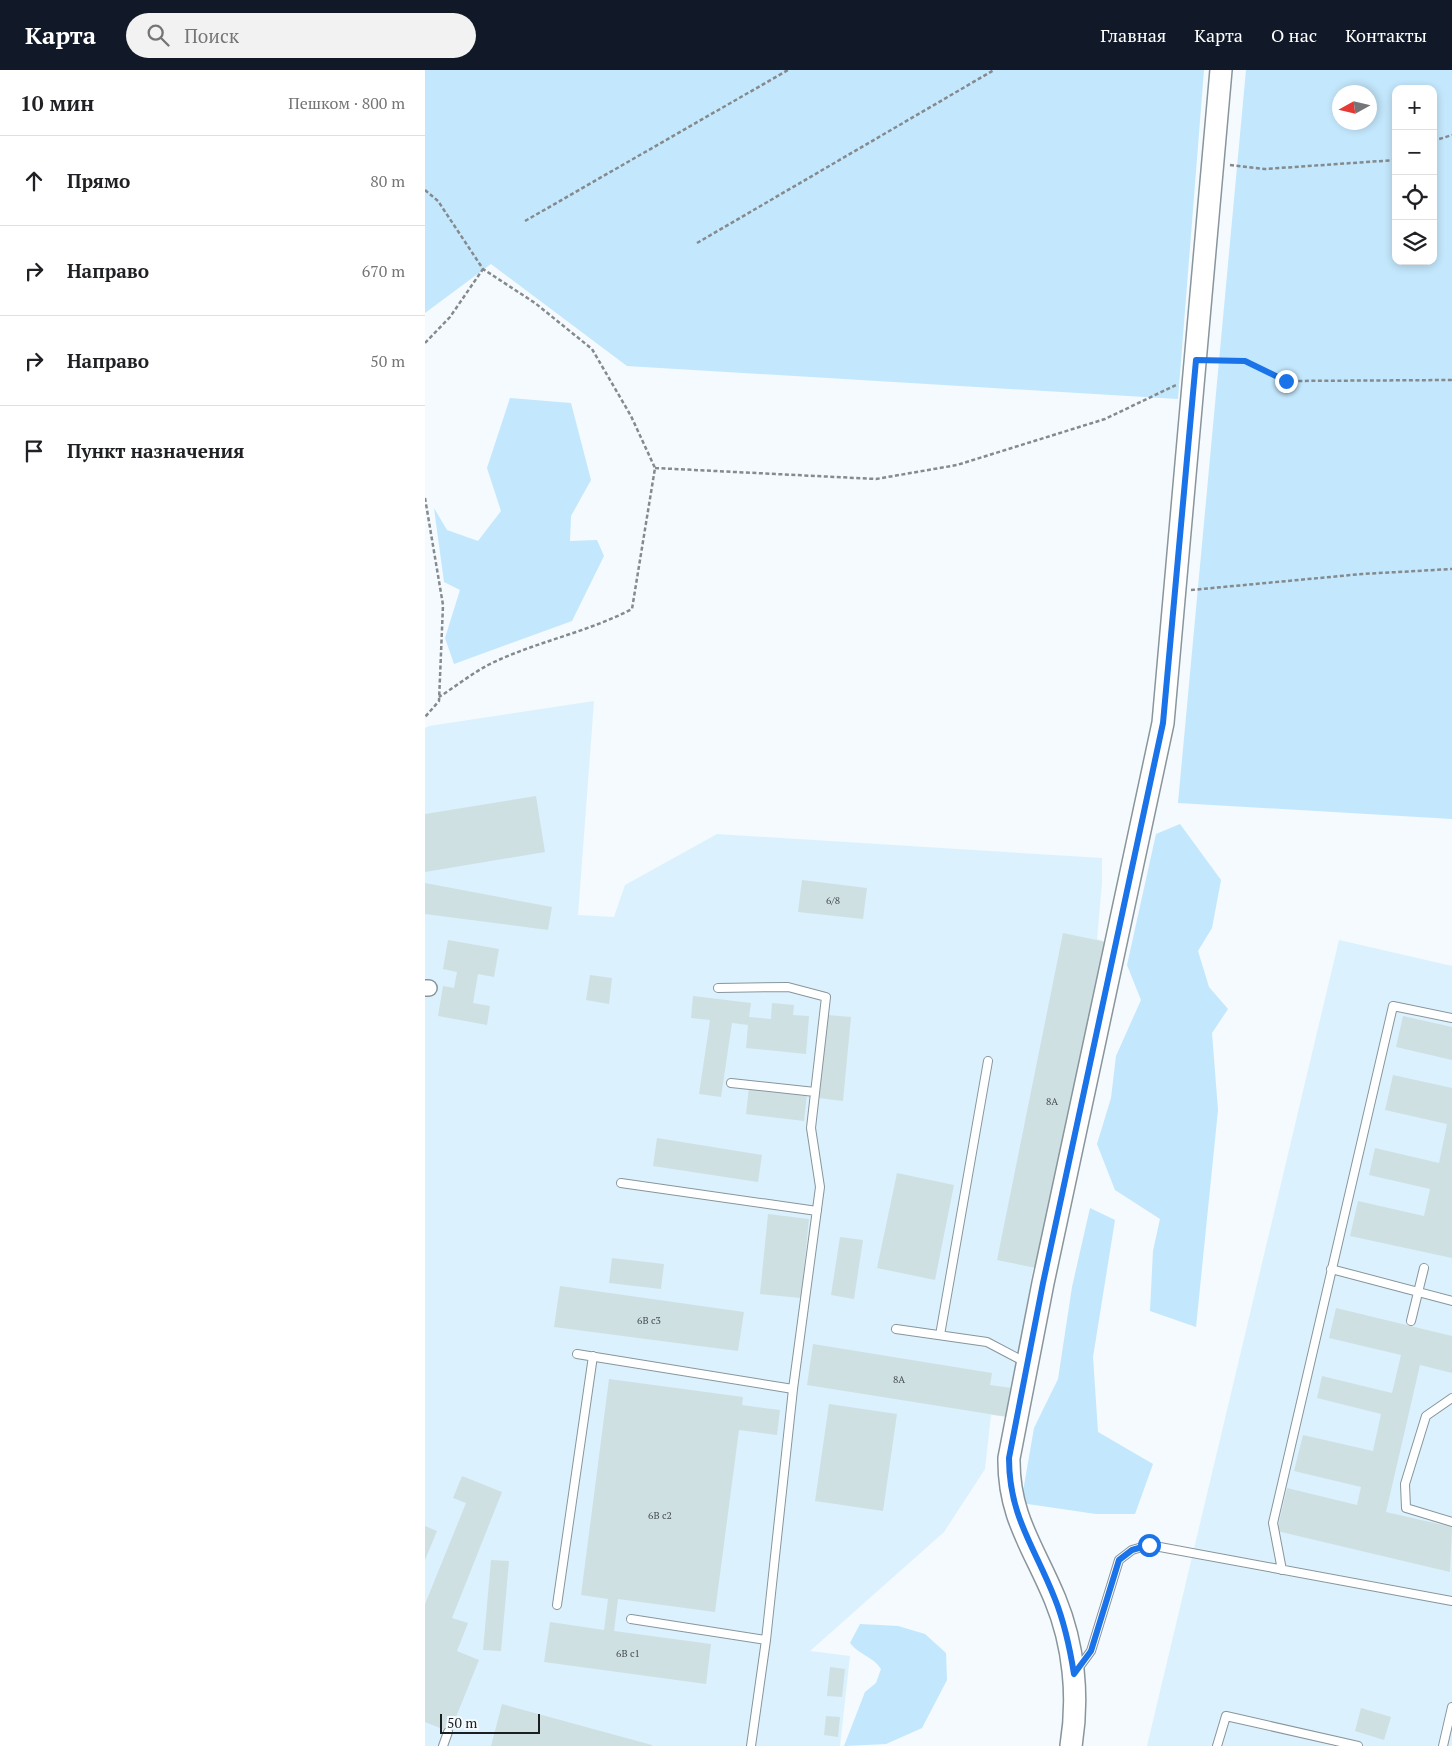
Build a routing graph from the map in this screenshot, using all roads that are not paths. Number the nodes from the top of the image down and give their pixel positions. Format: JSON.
{"nodes":[{"id":1,"x":1221,"y":70,"type":"edge"},
{"id":2,"x":718,"y":988,"type":"dead end"},
{"id":3,"x":1452,"y":1018,"type":"edge"},
{"id":4,"x":988,"y":1061,"type":"dead end"},
{"id":5,"x":731,"y":1083,"type":"dead end"},
{"id":6,"x":815,"y":1092,"type":"junction"},
{"id":7,"x":621,"y":1184,"type":"dead end"},
{"id":8,"x":817,"y":1211,"type":"junction"},
{"id":9,"x":1424,"y":1268,"type":"dead end"},
{"id":10,"x":1331,"y":1270,"type":"junction"},
{"id":11,"x":1419,"y":1292,"type":"junction"},
{"id":12,"x":1452,"y":1301,"type":"edge"},
{"id":13,"x":1411,"y":1321,"type":"dead end"},
{"id":14,"x":896,"y":1328,"type":"dead end"},
{"id":15,"x":940,"y":1335,"type":"junction"},
{"id":16,"x":577,"y":1354,"type":"dead end"},
{"id":17,"x":593,"y":1356,"type":"junction"},
{"id":18,"x":1029,"y":1364,"type":"junction"},
{"id":19,"x":793,"y":1389,"type":"junction"},
{"id":20,"x":1452,"y":1398,"type":"edge"},
{"id":21,"x":1452,"y":1522,"type":"edge"},
{"id":22,"x":1281,"y":1570,"type":"junction"},
{"id":23,"x":1452,"y":1602,"type":"edge"},
{"id":24,"x":557,"y":1605,"type":"dead end"},
{"id":25,"x":631,"y":1619,"type":"dead end"},
{"id":26,"x":766,"y":1640,"type":"junction"},
{"id":27,"x":1074,"y":1674,"type":"junction"},
{"id":28,"x":1452,"y":1707,"type":"edge"},
{"id":29,"x":448,"y":1732,"type":"dead end"},
{"id":30,"x":443,"y":1746,"type":"edge"},
{"id":31,"x":751,"y":1746,"type":"edge"},
{"id":32,"x":1071,"y":1746,"type":"edge"},
{"id":33,"x":1217,"y":1746,"type":"edge"},
{"id":34,"x":1358,"y":1746,"type":"edge"},
{"id":35,"x":1443,"y":1746,"type":"edge"}],
"edges":[{"from":1,"to":18,"type":"street"},
{"from":2,"to":6,"type":"lane"},
{"from":3,"to":10,"type":"lane"},
{"from":4,"to":15,"type":"lane"},
{"from":5,"to":6,"type":"lane"},
{"from":6,"to":8,"type":"lane"},
{"from":7,"to":8,"type":"lane"},
{"from":8,"to":19,"type":"lane"},
{"from":9,"to":11,"type":"lane"},
{"from":10,"to":11,"type":"lane"},
{"from":10,"to":22,"type":"lane"},
{"from":11,"to":12,"type":"lane"},
{"from":11,"to":13,"type":"lane"},
{"from":14,"to":15,"type":"lane"},
{"from":15,"to":18,"type":"lane"},
{"from":16,"to":17,"type":"lane"},
{"from":17,"to":19,"type":"lane"},
{"from":17,"to":24,"type":"lane"},
{"from":18,"to":27,"type":"street"},
{"from":19,"to":26,"type":"lane"},
{"from":20,"to":21,"type":"lane"},
{"from":22,"to":23,"type":"lane"},
{"from":22,"to":27,"type":"lane"},
{"from":25,"to":26,"type":"lane"},
{"from":26,"to":31,"type":"lane"},
{"from":27,"to":32,"type":"street"},
{"from":28,"to":35,"type":"lane"},
{"from":29,"to":30,"type":"lane"},
{"from":33,"to":34,"type":"lane"}]}
